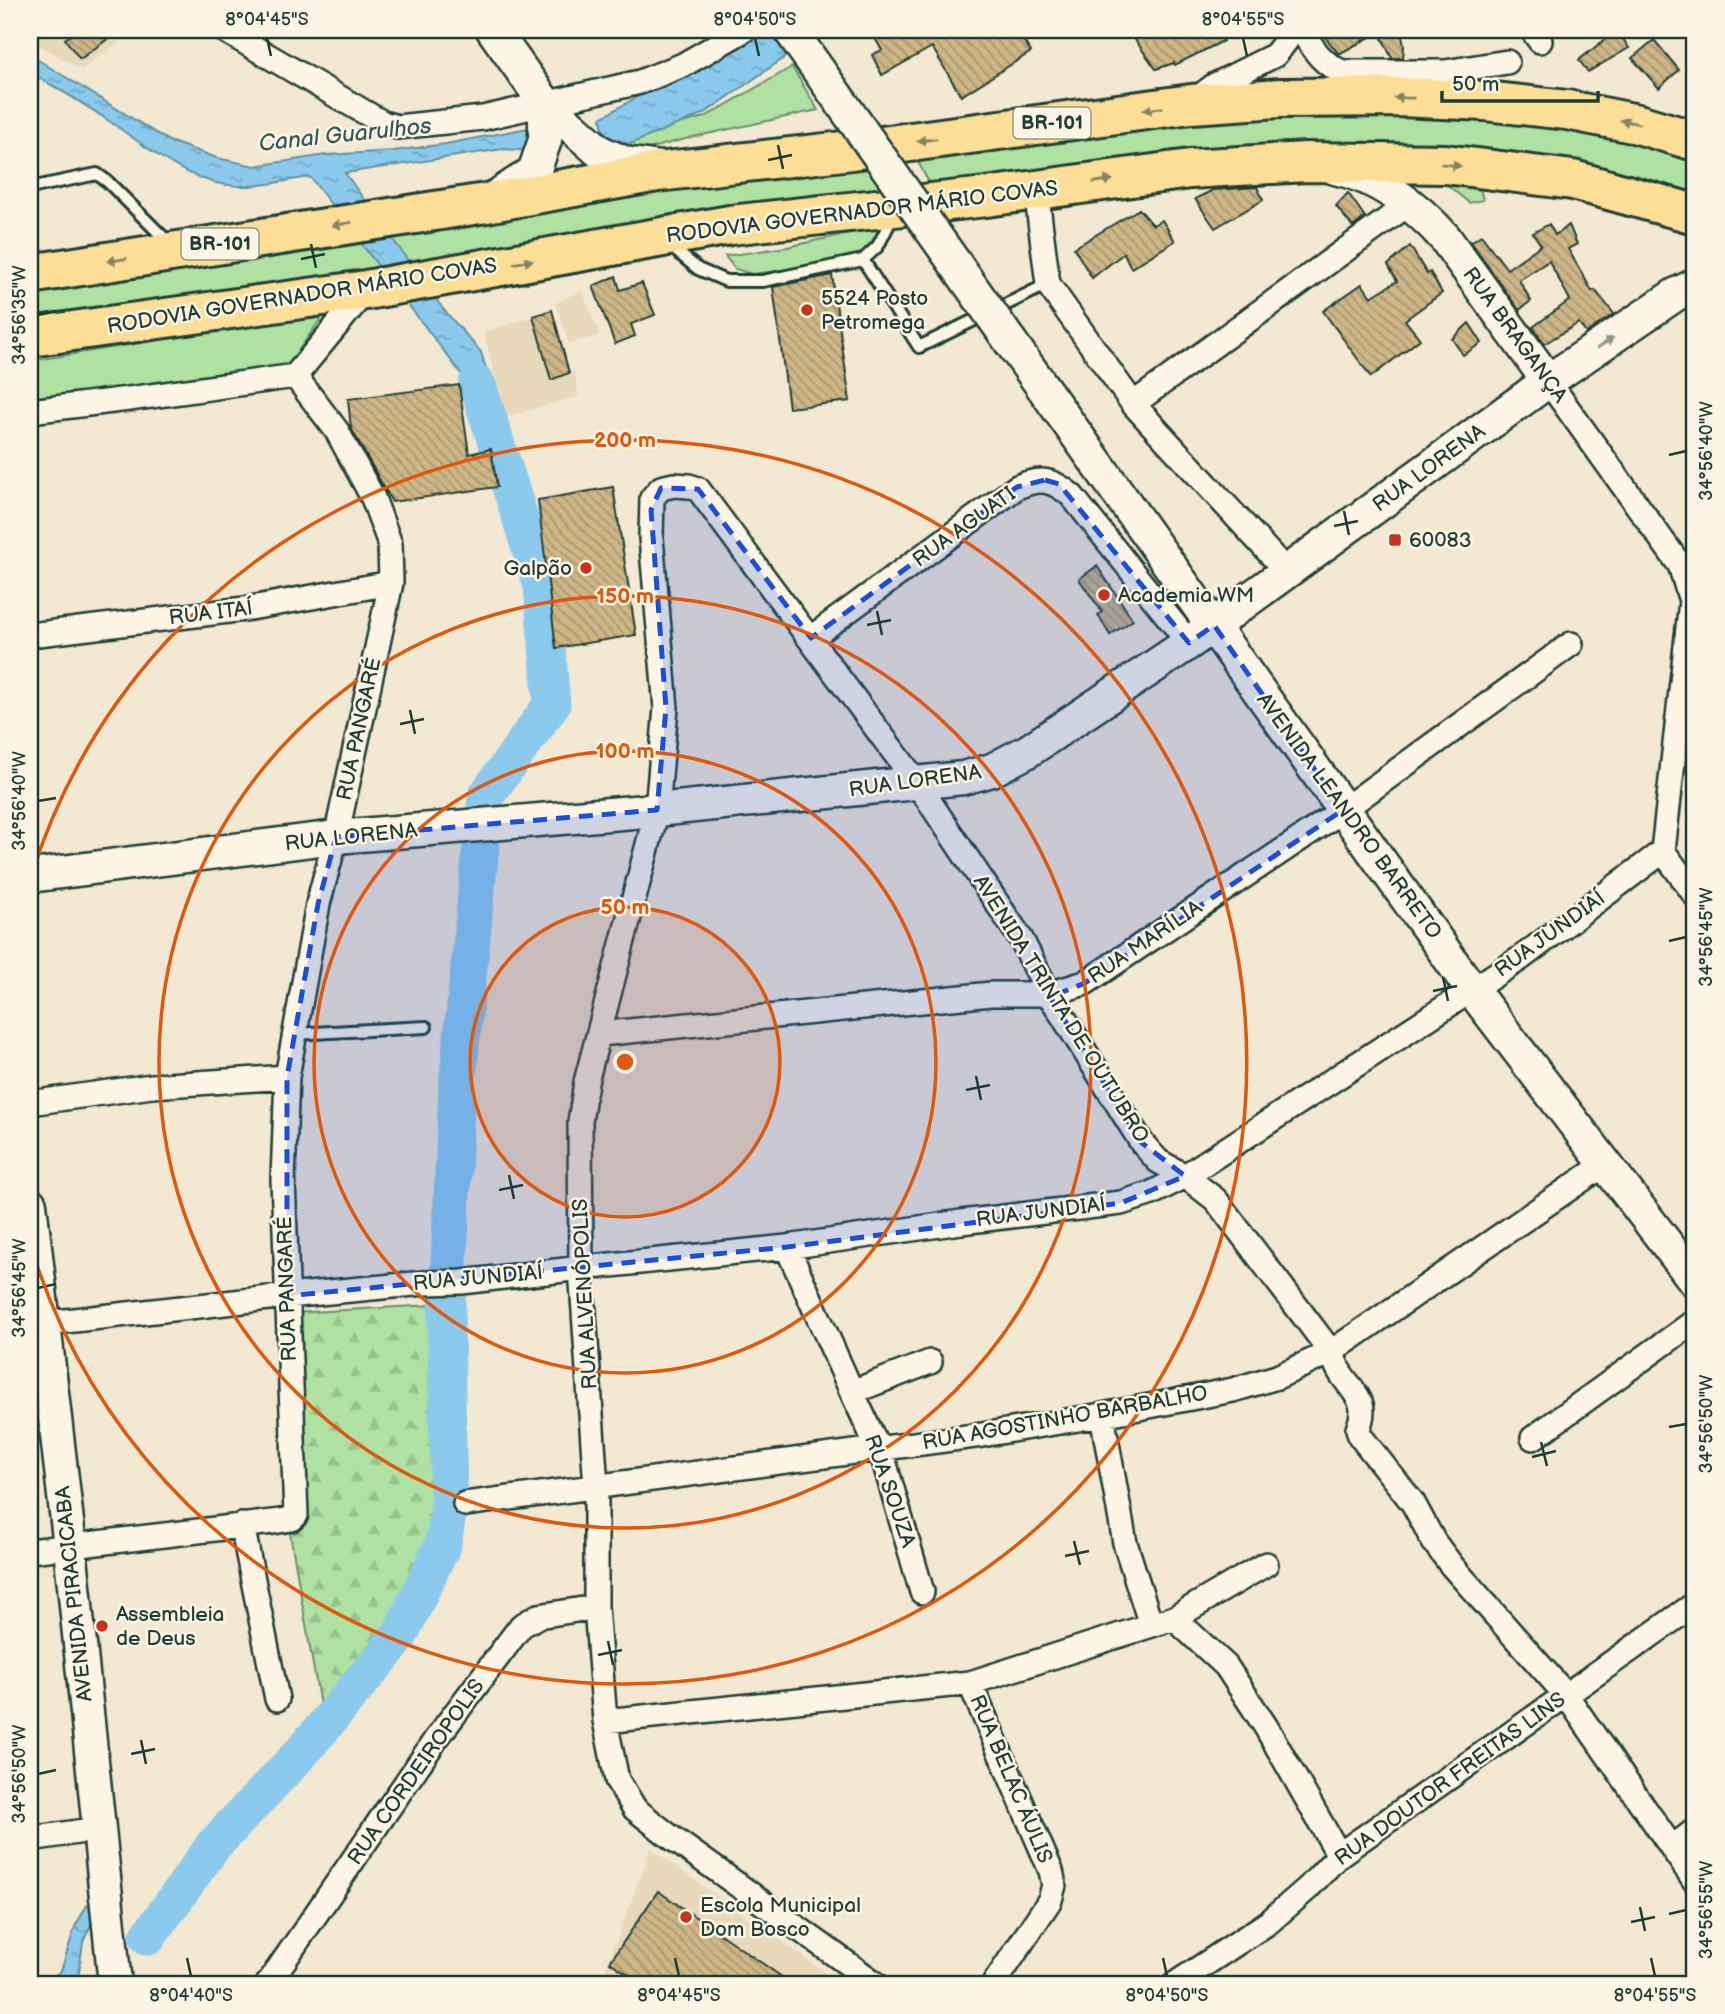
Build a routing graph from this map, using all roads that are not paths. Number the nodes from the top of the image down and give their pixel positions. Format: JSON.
{"nodes":[{"id":1,"x":224,"y":30,"type":"edge"},
{"id":2,"x":493,"y":30,"type":"edge"},
{"id":3,"x":744,"y":30,"type":"edge"},
{"id":4,"x":790,"y":30,"type":"edge"},
{"id":5,"x":1288,"y":30,"type":"edge"},
{"id":6,"x":1301,"y":30,"type":"edge"},
{"id":7,"x":1507,"y":62,"type":"dead end"},
{"id":8,"x":1191,"y":104,"type":"junction"},
{"id":9,"x":555,"y":124,"type":"junction"},
{"id":10,"x":1695,"y":141,"type":"edge"},
{"id":11,"x":1306,"y":162,"type":"junction"},
{"id":12,"x":678,"y":171,"type":"junction"},
{"id":13,"x":30,"y":188,"type":"edge"},
{"id":14,"x":1036,"y":190,"type":"junction"},
{"id":15,"x":486,"y":203,"type":"junction"},
{"id":16,"x":1410,"y":203,"type":"junction"},
{"id":17,"x":898,"y":206,"type":"junction"},
{"id":18,"x":1695,"y":214,"type":"edge"},
{"id":19,"x":659,"y":238,"type":"junction"},
{"id":20,"x":177,"y":251,"type":"junction"},
{"id":21,"x":863,"y":260,"type":"junction"},
{"id":22,"x":30,"y":274,"type":"edge"},
{"id":23,"x":1048,"y":284,"type":"junction"},
{"id":24,"x":1695,"y":285,"type":"edge"},
{"id":25,"x":366,"y":289,"type":"junction"},
{"id":26,"x":124,"y":324,"type":"junction"},
{"id":27,"x":30,"y":337,"type":"edge"},
{"id":28,"x":30,"y":348,"type":"edge"},
{"id":29,"x":295,"y":376,"type":"junction"},
{"id":30,"x":1548,"y":381,"type":"junction"},
{"id":31,"x":1133,"y":404,"type":"junction"},
{"id":32,"x":30,"y":411,"type":"edge"},
{"id":33,"x":661,"y":488,"type":"joint"},
{"id":34,"x":1687,"y":559,"type":"edge"},
{"id":35,"x":1287,"y":572,"type":"junction"},
{"id":36,"x":391,"y":583,"type":"junction"},
{"id":37,"x":1202,"y":634,"type":"junction"},
{"id":38,"x":30,"y":635,"type":"edge"},
{"id":39,"x":811,"y":638,"type":"junction"},
{"id":40,"x":1571,"y":643,"type":"dead end"},
{"id":41,"x":917,"y":783,"type":"junction"},
{"id":42,"x":657,"y":810,"type":"junction"},
{"id":43,"x":1343,"y":810,"type":"junction"},
{"id":44,"x":336,"y":837,"type":"junction"},
{"id":45,"x":1663,"y":851,"type":"junction"},
{"id":46,"x":30,"y":876,"type":"edge"},
{"id":47,"x":1695,"y":895,"type":"edge"},
{"id":48,"x":1472,"y":990,"type":"junction"},
{"id":49,"x":1049,"y":994,"type":"junction"},
{"id":50,"x":426,"y":1027,"type":"dead end"},
{"id":51,"x":294,"y":1034,"type":"junction"},
{"id":52,"x":600,"y":1034,"type":"junction"},
{"id":53,"x":287,"y":1077,"type":"junction"},
{"id":54,"x":30,"y":1103,"type":"edge"},
{"id":55,"x":1605,"y":1164,"type":"junction"},
{"id":56,"x":1185,"y":1176,"type":"junction"},
{"id":57,"x":30,"y":1204,"type":"edge"},
{"id":58,"x":787,"y":1247,"type":"junction"},
{"id":59,"x":581,"y":1268,"type":"junction"},
{"id":60,"x":1695,"y":1281,"type":"edge"},
{"id":61,"x":287,"y":1296,"type":"junction"},
{"id":62,"x":1695,"y":1321,"type":"edge"},
{"id":63,"x":36,"y":1324,"type":"edge"},
{"id":64,"x":1331,"y":1352,"type":"junction"},
{"id":65,"x":930,"y":1363,"type":"dead end"},
{"id":66,"x":852,"y":1392,"type":"junction"},
{"id":67,"x":1102,"y":1415,"type":"junction"},
{"id":68,"x":1533,"y":1438,"type":"dead end"},
{"id":69,"x":878,"y":1449,"type":"junction"},
{"id":70,"x":596,"y":1487,"type":"junction"},
{"id":71,"x":464,"y":1504,"type":"dead end"},
{"id":72,"x":242,"y":1525,"type":"junction"},
{"id":73,"x":70,"y":1547,"type":"junction"},
{"id":74,"x":30,"y":1551,"type":"edge"},
{"id":75,"x":1266,"y":1564,"type":"dead end"},
{"id":76,"x":922,"y":1592,"type":"dead end"},
{"id":77,"x":1695,"y":1604,"type":"edge"},
{"id":78,"x":596,"y":1607,"type":"junction"},
{"id":79,"x":1174,"y":1618,"type":"junction"},
{"id":80,"x":1151,"y":1625,"type":"junction"},
{"id":81,"x":970,"y":1683,"type":"junction"},
{"id":82,"x":1566,"y":1695,"type":"junction"},
{"id":83,"x":278,"y":1699,"type":"dead end"},
{"id":84,"x":605,"y":1721,"type":"junction"},
{"id":85,"x":98,"y":1829,"type":"junction"},
{"id":86,"x":1695,"y":1830,"type":"edge"},
{"id":87,"x":30,"y":1839,"type":"edge"},
{"id":88,"x":1673,"y":1847,"type":"junction"},
{"id":89,"x":1339,"y":1855,"type":"junction"},
{"id":90,"x":1695,"y":1881,"type":"edge"},
{"id":91,"x":115,"y":1984,"type":"edge"},
{"id":92,"x":268,"y":1984,"type":"edge"},
{"id":93,"x":876,"y":1984,"type":"edge"},
{"id":94,"x":994,"y":1984,"type":"edge"},
{"id":95,"x":1175,"y":1984,"type":"edge"}],
"edges":[{"from":1,"to":9,"type":"street"},
{"from":2,"to":9,"type":"main road"},
{"from":3,"to":9,"type":"street"},
{"from":4,"to":37,"type":"main road","name":"AVENIDA LEANDRO BARRETO","bridge":true},
{"from":5,"to":8,"type":"street"},
{"from":6,"to":7,"type":"street"},
{"from":10,"to":8,"type":"highway","number":"BR-101","one_way":true},
{"from":8,"to":12,"type":"highway","number":"BR-101","one_way":true},
{"from":9,"to":12,"type":"main road"},
{"from":9,"to":15,"type":"main road"},
{"from":14,"to":11,"type":"highway","name":"RODOVIA GOVERNADOR MÁRIO COVAS","one_way":true},
{"from":11,"to":16,"type":"main road","name":"RUA BRAGANÇA"},
{"from":11,"to":18,"type":"highway","name":"RODOVIA GOVERNADOR MÁRIO COVAS","one_way":true},
{"from":12,"to":15,"type":"highway","number":"BR-101"},
{"from":13,"to":20,"type":"lane"},
{"from":14,"to":17,"type":"highway","name":"RODOVIA GOVERNADOR MÁRIO COVAS"},
{"from":14,"to":23,"type":"street"},
{"from":15,"to":20,"type":"highway","number":"BR-101","one_way":true},
{"from":16,"to":30,"type":"main road","name":"RUA BRAGANÇA"},
{"from":16,"to":31,"type":"street"},
{"from":17,"to":19,"type":"highway","name":"RODOVIA GOVERNADOR MÁRIO COVAS"},
{"from":17,"to":21,"type":"lane"},
{"from":19,"to":21,"type":"lane"},
{"from":25,"to":19,"type":"highway","name":"RODOVIA GOVERNADOR MÁRIO COVAS","one_way":true},
{"from":20,"to":22,"type":"highway","number":"BR-101","one_way":true},
{"from":21,"to":23,"type":"lane"},
{"from":23,"to":31,"type":"street"},
{"from":30,"to":24,"type":"main road","name":"RUA LORENA","one_way":true},
{"from":25,"to":26,"type":"highway","name":"RODOVIA GOVERNADOR MÁRIO COVAS"},
{"from":25,"to":29,"type":"street"},
{"from":26,"to":27,"type":"highway","name":"RODOVIA GOVERNADOR MÁRIO COVAS"},
{"from":26,"to":28,"type":"highway"},
{"from":29,"to":32,"type":"street"},
{"from":29,"to":36,"type":"street","name":"RUA PANGARÉ"},
{"from":30,"to":34,"type":"street","name":"RUA BRAGANÇA"},
{"from":30,"to":35,"type":"main road","name":"RUA LORENA"},
{"from":31,"to":35,"type":"street"},
{"from":33,"to":39,"type":"street","name":"AVENIDA TRINTA DE OUTUBRO"},
{"from":33,"to":42,"type":"street","name":"RUA ALVENÓPOLIS"},
{"from":34,"to":45,"type":"street"},
{"from":35,"to":37,"type":"main road","name":"RUA LORENA"},
{"from":36,"to":38,"type":"street","name":"RUA ITAÍ"},
{"from":36,"to":44,"type":"street","name":"RUA PANGARÉ"},
{"from":37,"to":39,"type":"street","name":"RUA AGUATI"},
{"from":37,"to":41,"type":"main road","name":"RUA LORENA"},
{"from":37,"to":43,"type":"main road","name":"AVENIDA LEANDRO BARRETO"},
{"from":39,"to":41,"type":"street","name":"AVENIDA TRINTA DE OUTUBRO"},
{"from":40,"to":43,"type":"street","name":"RUA MARÍLIA"},
{"from":41,"to":42,"type":"main road","name":"RUA LORENA"},
{"from":41,"to":49,"type":"street","name":"AVENIDA TRINTA DE OUTUBRO"},
{"from":42,"to":44,"type":"main road","name":"RUA LORENA"},
{"from":42,"to":52,"type":"street","name":"RUA ALVENÓPOLIS"},
{"from":43,"to":48,"type":"main road","name":"AVENIDA LEANDRO BARRETO"},
{"from":43,"to":49,"type":"street","name":"RUA MARÍLIA"},
{"from":44,"to":46,"type":"main road","name":"RUA LORENA"},
{"from":44,"to":51,"type":"street","name":"RUA PANGARÉ"},
{"from":45,"to":47,"type":"street"},
{"from":45,"to":48,"type":"street","name":"RUA JUNDIAÍ"},
{"from":48,"to":55,"type":"main road","name":"AVENIDA LEANDRO BARRETO"},
{"from":48,"to":56,"type":"street","name":"RUA JUNDIAÍ"},
{"from":49,"to":52,"type":"street","name":"RUA MARÍLIA"},
{"from":49,"to":56,"type":"street","name":"AVENIDA TRINTA DE OUTUBRO"},
{"from":50,"to":51,"type":"lane"},
{"from":51,"to":53,"type":"street","name":"RUA PANGARÉ"},
{"from":52,"to":59,"type":"street","name":"RUA ALVENÓPOLIS"},
{"from":53,"to":54,"type":"street"},
{"from":53,"to":61,"type":"street","name":"RUA PANGARÉ"},
{"from":55,"to":60,"type":"main road","name":"AVENIDA LEANDRO BARRETO"},
{"from":55,"to":64,"type":"street","name":"RUA AGOSTINHO BARBALHO"},
{"from":56,"to":58,"type":"street","name":"RUA JUNDIAÍ"},
{"from":56,"to":64,"type":"street","name":"AVENIDA TRINTA DE OUTUBRO"},
{"from":57,"to":63,"type":"main road","name":"AVENIDA PIRACICABA"},
{"from":58,"to":59,"type":"street","name":"RUA JUNDIAÍ"},
{"from":58,"to":66,"type":"street","name":"RUA SOUZA"},
{"from":59,"to":61,"type":"street","name":"RUA JUNDIAÍ"},
{"from":59,"to":70,"type":"street","name":"RUA ALVENÓPOLIS"},
{"from":61,"to":63,"type":"street","name":"RUA JUNDIAÍ"},
{"from":61,"to":72,"type":"street","name":"RUA PANGARÉ"},
{"from":62,"to":68,"type":"street"},
{"from":63,"to":73,"type":"main road","name":"AVENIDA PIRACICABA"},
{"from":64,"to":67,"type":"street","name":"RUA AGOSTINHO BARBALHO"},
{"from":64,"to":82,"type":"street","name":"AVENIDA TRINTA DE OUTUBRO"},
{"from":65,"to":66,"type":"street"},
{"from":66,"to":69,"type":"street","name":"RUA SOUZA"},
{"from":67,"to":69,"type":"street","name":"RUA AGOSTINHO BARBALHO"},
{"from":67,"to":80,"type":"street"},
{"from":69,"to":70,"type":"street","name":"RUA AGOSTINHO BARBALHO"},
{"from":69,"to":76,"type":"street","name":"RUA SOUZA"},
{"from":70,"to":71,"type":"street","name":"RUA AGOSTINHO BARBALHO"},
{"from":70,"to":78,"type":"street","name":"RUA ALVENÓPOLIS"},
{"from":72,"to":73,"type":"street"},
{"from":72,"to":83,"type":"street"},
{"from":73,"to":74,"type":"street"},
{"from":73,"to":85,"type":"main road","name":"AVENIDA PIRACICABA"},
{"from":75,"to":79,"type":"street"},
{"from":77,"to":82,"type":"street","name":"RUA DOUTOR FREITAS LINS"},
{"from":78,"to":84,"type":"street","name":"RUA ALVENÓPOLIS"},
{"from":78,"to":92,"type":"street","name":"RUA CORDEIROPOLIS"},
{"from":79,"to":80,"type":"street"},
{"from":79,"to":89,"type":"street"},
{"from":80,"to":81,"type":"street"},
{"from":81,"to":84,"type":"street"},
{"from":81,"to":94,"type":"street","name":"RUA BELAC ÁULIS"},
{"from":82,"to":88,"type":"street","name":"AVENIDA TRINTA DE OUTUBRO"},
{"from":82,"to":89,"type":"street","name":"RUA DOUTOR FREITAS LINS"},
{"from":84,"to":93,"type":"street","name":"RUA ALVENÓPOLIS"},
{"from":85,"to":87,"type":"street"},
{"from":85,"to":91,"type":"main road","name":"AVENIDA PIRACICABA"},
{"from":86,"to":88,"type":"street"},
{"from":88,"to":90,"type":"street","name":"AVENIDA TRINTA DE OUTUBRO"},
{"from":89,"to":95,"type":"street","name":"RUA DOUTOR FREITAS LINS"}]}
